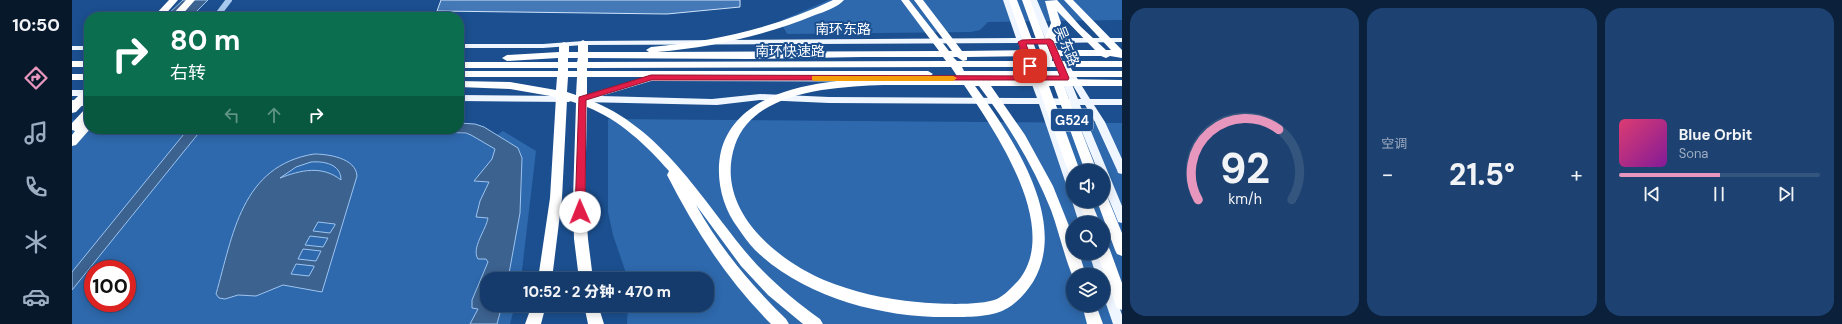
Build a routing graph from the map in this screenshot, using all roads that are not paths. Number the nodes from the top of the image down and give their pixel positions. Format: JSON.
{"nodes":[{"id":1,"x":174,"y":0,"type":"edge"},
{"id":2,"x":192,"y":0,"type":"edge"},
{"id":3,"x":229,"y":0,"type":"edge"},
{"id":4,"x":840,"y":0,"type":"edge"},
{"id":5,"x":905,"y":0,"type":"edge"},
{"id":6,"x":918,"y":0,"type":"edge"},
{"id":7,"x":1007,"y":0,"type":"edge"},
{"id":8,"x":1013,"y":0,"type":"edge"},
{"id":9,"x":1026,"y":0,"type":"edge"},
{"id":10,"x":1033,"y":0,"type":"edge"},
{"id":11,"x":1051,"y":0,"type":"edge"},
{"id":12,"x":1068,"y":0,"type":"edge"},
{"id":13,"x":163,"y":12,"type":"edge"},
{"id":14,"x":180,"y":12,"type":"edge"},
{"id":15,"x":184,"y":12,"type":"edge"},
{"id":16,"x":220,"y":12,"type":"edge"},
{"id":17,"x":1122,"y":40,"type":"edge"},
{"id":18,"x":1050,"y":41,"type":"junction"},
{"id":19,"x":72,"y":42,"type":"edge"},
{"id":20,"x":84,"y":42,"type":"edge"},
{"id":21,"x":1022,"y":42,"type":"junction"},
{"id":22,"x":583,"y":43,"type":"junction"},
{"id":23,"x":564,"y":45,"type":"junction"},
{"id":24,"x":464,"y":46,"type":"edge"},
{"id":25,"x":72,"y":48,"type":"edge"},
{"id":26,"x":84,"y":48,"type":"edge"},
{"id":27,"x":1122,"y":53,"type":"edge"},
{"id":28,"x":552,"y":55,"type":"junction"},
{"id":29,"x":1122,"y":56,"type":"edge"},
{"id":30,"x":464,"y":61,"type":"edge"},
{"id":31,"x":72,"y":64,"type":"edge"},
{"id":32,"x":84,"y":64,"type":"edge"},
{"id":33,"x":1122,"y":64,"type":"edge"},
{"id":34,"x":464,"y":65,"type":"edge"},
{"id":35,"x":1122,"y":69,"type":"edge"},
{"id":36,"x":1036,"y":73,"type":"junction"},
{"id":37,"x":464,"y":74,"type":"edge"},
{"id":38,"x":1122,"y":74,"type":"edge"},
{"id":39,"x":72,"y":77,"type":"edge"},
{"id":40,"x":84,"y":77,"type":"edge"},
{"id":41,"x":1065,"y":78,"type":"junction"},
{"id":42,"x":1122,"y":83,"type":"edge"},
{"id":43,"x":464,"y":84,"type":"edge"},
{"id":44,"x":84,"y":86,"type":"edge"},
{"id":45,"x":73,"y":90,"type":"edge"},
{"id":46,"x":84,"y":91,"type":"edge"},
{"id":47,"x":84,"y":97,"type":"edge"},
{"id":48,"x":464,"y":98,"type":"edge"},
{"id":49,"x":562,"y":98,"type":"junction"},
{"id":50,"x":582,"y":99,"type":"junction"},
{"id":51,"x":1042,"y":101,"type":"junction"},
{"id":52,"x":1075,"y":102,"type":"junction"},
{"id":53,"x":1088,"y":102,"type":"junction"},
{"id":54,"x":1122,"y":102,"type":"edge"},
{"id":55,"x":72,"y":103,"type":"edge"},
{"id":56,"x":84,"y":103,"type":"edge"},
{"id":57,"x":72,"y":109,"type":"edge"},
{"id":58,"x":84,"y":118,"type":"edge"},
{"id":59,"x":84,"y":129,"type":"edge"},
{"id":60,"x":72,"y":131,"type":"edge"},
{"id":61,"x":72,"y":142,"type":"edge"},
{"id":62,"x":662,"y":155,"type":"junction"},
{"id":63,"x":1071,"y":164,"type":"edge"},
{"id":64,"x":1089,"y":164,"type":"edge"},
{"id":65,"x":1100,"y":164,"type":"edge"},
{"id":66,"x":1066,"y":170,"type":"edge"},
{"id":67,"x":1122,"y":170,"type":"edge"},
{"id":68,"x":1110,"y":189,"type":"edge"},
{"id":69,"x":1106,"y":208,"type":"edge"},
{"id":70,"x":1122,"y":219,"type":"edge"},
{"id":71,"x":1122,"y":250,"type":"edge"},
{"id":72,"x":1107,"y":260,"type":"edge"},
{"id":73,"x":1077,"y":268,"type":"edge"},
{"id":74,"x":546,"y":272,"type":"edge"},
{"id":75,"x":585,"y":272,"type":"edge"},
{"id":76,"x":1110,"y":297,"type":"edge"},
{"id":77,"x":1122,"y":303,"type":"edge"},
{"id":78,"x":537,"y":312,"type":"edge"},
{"id":79,"x":593,"y":312,"type":"edge"},
{"id":80,"x":1091,"y":312,"type":"edge"},
{"id":81,"x":894,"y":319,"type":"dead end"},
{"id":82,"x":917,"y":322,"type":"dead end"},
{"id":83,"x":533,"y":324,"type":"edge"},
{"id":84,"x":596,"y":324,"type":"edge"},
{"id":85,"x":781,"y":324,"type":"edge"},
{"id":86,"x":815,"y":324,"type":"edge"},
{"id":87,"x":1095,"y":324,"type":"edge"},
{"id":88,"x":1119,"y":324,"type":"edge"}],
"edges":[{"from":1,"to":13,"type":"highway"},
{"from":2,"to":14,"type":"highway"},
{"from":2,"to":15,"type":"highway"},
{"from":3,"to":16,"type":"street"},
{"from":4,"to":28,"type":"highway"},
{"from":5,"to":82,"type":"highway"},
{"from":6,"to":73,"type":"highway"},
{"from":7,"to":21,"type":"main road"},
{"from":8,"to":36,"type":"highway","number":"G524"},
{"from":9,"to":64,"type":"highway","number":"G524"},
{"from":10,"to":18,"type":"main road","name":"吴东路"},
{"from":11,"to":18,"type":"highway"},
{"from":11,"to":35,"type":"highway"},
{"from":12,"to":29,"type":"highway"},
{"from":17,"to":18,"type":"main road","name":"南环东路"},
{"from":18,"to":21,"type":"main road","name":"南环东路"},
{"from":18,"to":41,"type":"main road","name":"吴东路"},
{"from":18,"to":53,"type":"main road"},
{"from":19,"to":20,"type":"main road"},
{"from":21,"to":22,"type":"main road","name":"南环东路"},
{"from":21,"to":36,"type":"main road"},
{"from":22,"to":23,"type":"main road","name":"南环东路"},
{"from":22,"to":50,"type":"highway"},
{"from":23,"to":24,"type":"main road","name":"南环东路"},
{"from":23,"to":49,"type":"highway"},
{"from":25,"to":26,"type":"main road"},
{"from":27,"to":28,"type":"highway"},
{"from":28,"to":30,"type":"highway"},
{"from":31,"to":32,"type":"highway"},
{"from":33,"to":34,"type":"highway","name":"南环快速路"},
{"from":36,"to":41,"type":"main road"},
{"from":36,"to":50,"type":"main road"},
{"from":36,"to":51,"type":"main road"},
{"from":36,"to":63,"type":"highway","number":"G524"},
{"from":37,"to":38,"type":"highway","name":"南环快速路"},
{"from":39,"to":40,"type":"highway"},
{"from":41,"to":52,"type":"main road","name":"吴东路"},
{"from":42,"to":81,"type":"highway"},
{"from":43,"to":62,"type":"highway"},
{"from":44,"to":45,"type":"highway"},
{"from":45,"to":46,"type":"main road"},
{"from":47,"to":57,"type":"highway"},
{"from":48,"to":49,"type":"main road"},
{"from":49,"to":50,"type":"main road"},
{"from":49,"to":74,"type":"highway"},
{"from":50,"to":51,"type":"main road"},
{"from":50,"to":75,"type":"highway"},
{"from":51,"to":52,"type":"main road"},
{"from":51,"to":66,"type":"main road"},
{"from":52,"to":53,"type":"main road"},
{"from":52,"to":65,"type":"main road","name":"吴东路"},
{"from":53,"to":54,"type":"main road"},
{"from":53,"to":67,"type":"main road"},
{"from":55,"to":56,"type":"main road"},
{"from":58,"to":60,"type":"highway"},
{"from":59,"to":61,"type":"highway"},
{"from":62,"to":85,"type":"highway"},
{"from":62,"to":86,"type":"highway"},
{"from":68,"to":70,"type":"main road","name":"吴东路"},
{"from":69,"to":71,"type":"highway"},
{"from":72,"to":77,"type":"highway"},
{"from":76,"to":88,"type":"main road"},
{"from":78,"to":83,"type":"highway"},
{"from":79,"to":84,"type":"highway"},
{"from":80,"to":87,"type":"highway"}]}
